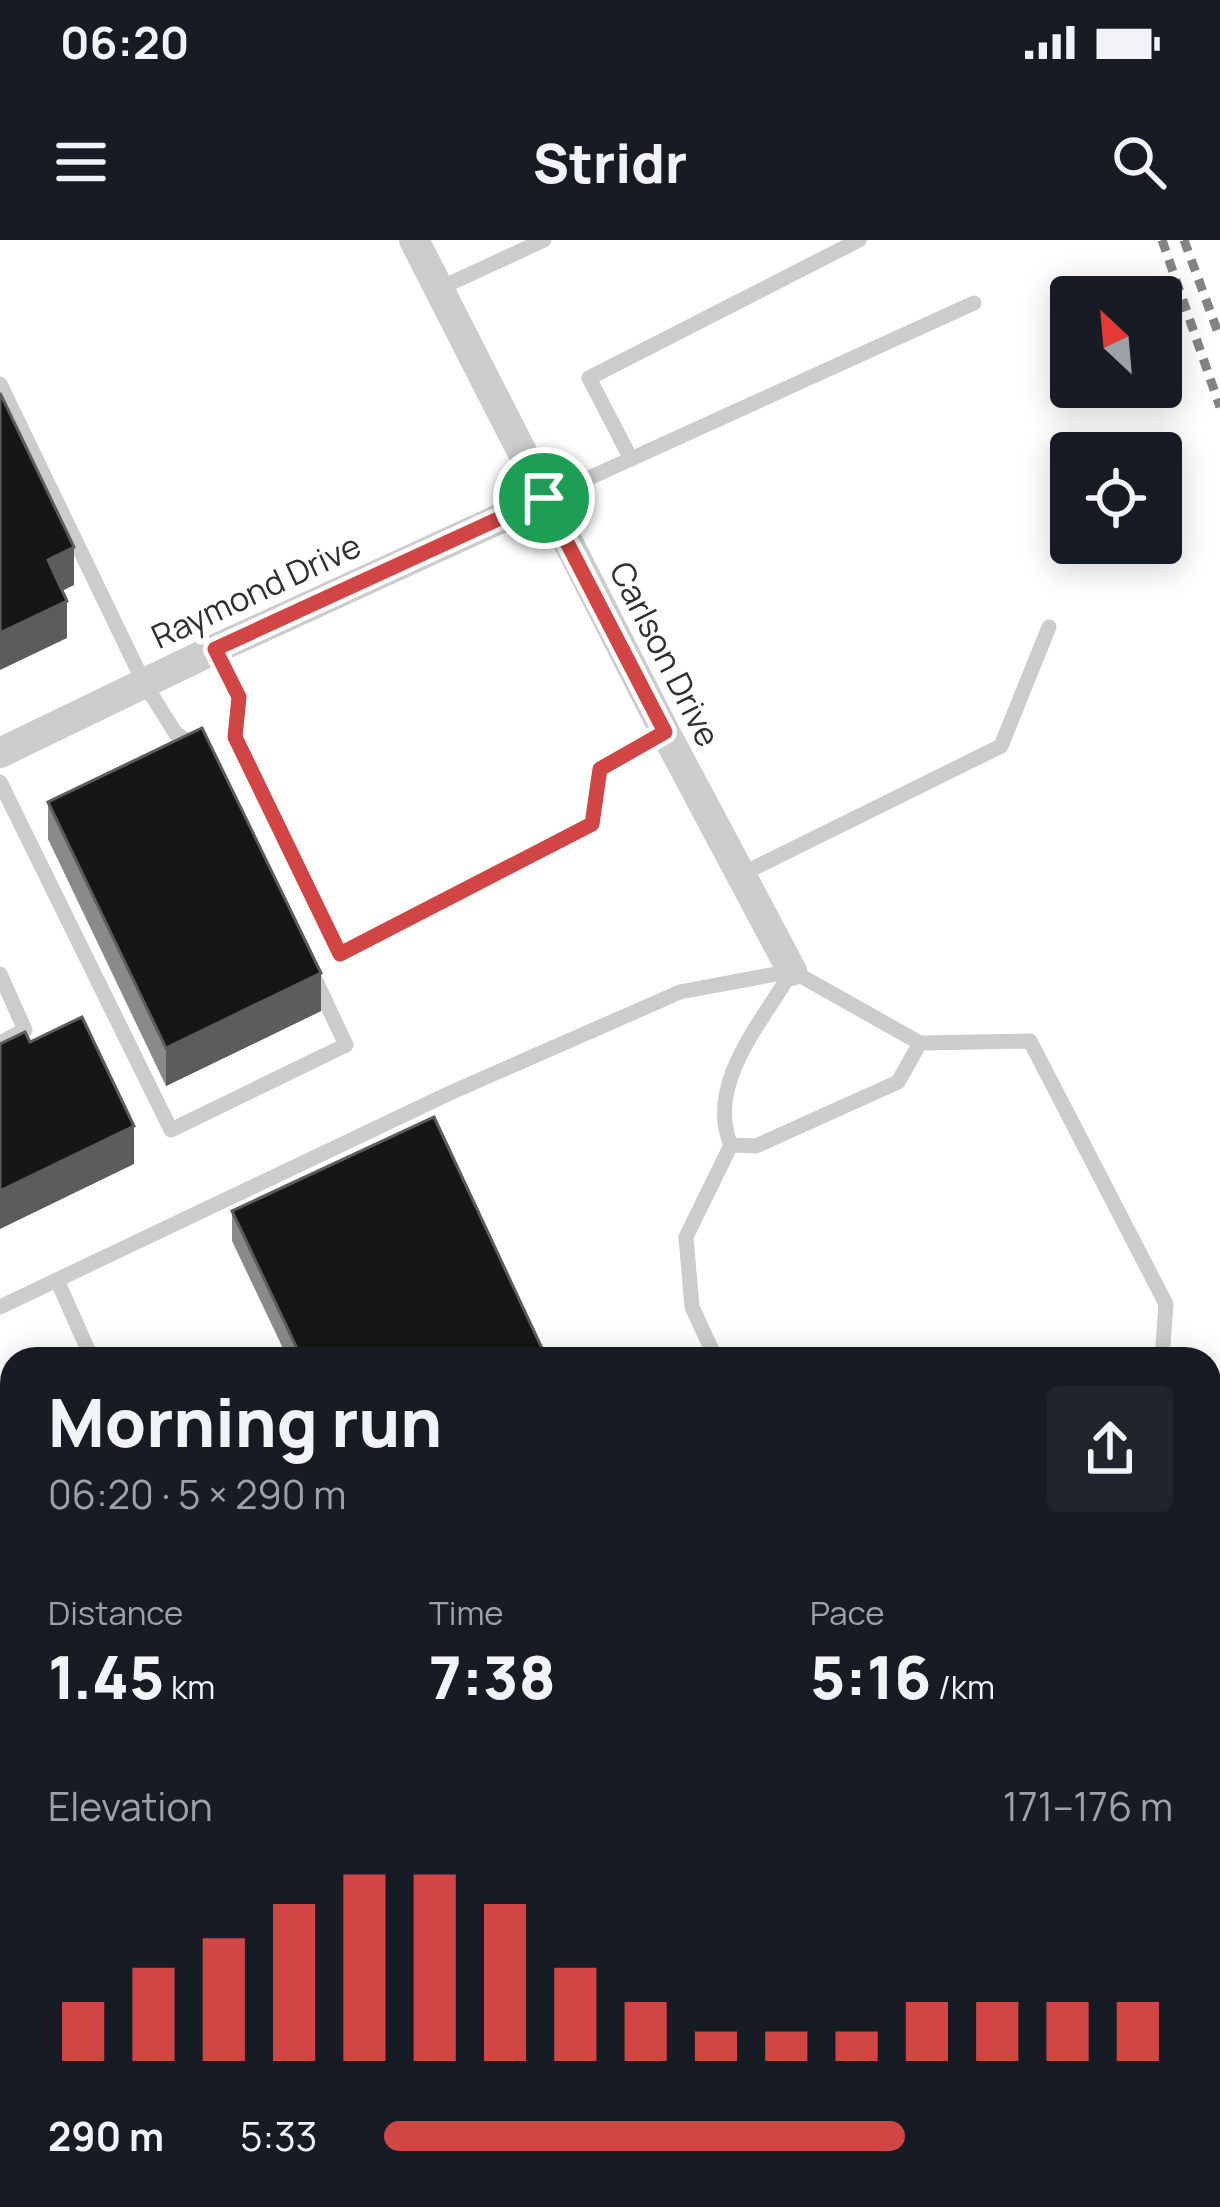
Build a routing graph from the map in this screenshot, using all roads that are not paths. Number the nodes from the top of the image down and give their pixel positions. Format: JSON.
{"nodes":[{"id":1,"x":414,"y":240,"type":"edge"},
{"id":2,"x":544,"y":240,"type":"edge"},
{"id":3,"x":859,"y":240,"type":"edge"},
{"id":4,"x":438,"y":289,"type":"junction"},
{"id":5,"x":974,"y":303,"type":"dead end"},
{"id":6,"x":0,"y":384,"type":"edge"},
{"id":7,"x":631,"y":459,"type":"junction"},
{"id":8,"x":544,"y":498,"type":"junction"},
{"id":9,"x":1049,"y":627,"type":"dead end"},
{"id":10,"x":215,"y":649,"type":"junction"},
{"id":11,"x":144,"y":683,"type":"junction"},
{"id":12,"x":665,"y":732,"type":"junction"},
{"id":13,"x":0,"y":753,"type":"edge"},
{"id":14,"x":209,"y":755,"type":"edge"},
{"id":15,"x":0,"y":782,"type":"edge"},
{"id":16,"x":740,"y":875,"type":"junction"},
{"id":17,"x":307,"y":962,"type":"edge"},
{"id":18,"x":791,"y":971,"type":"junction"},
{"id":19,"x":0,"y":974,"type":"edge"},
{"id":20,"x":0,"y":1042,"type":"edge"},
{"id":21,"x":920,"y":1042,"type":"junction"},
{"id":22,"x":730,"y":1145,"type":"junction"},
{"id":23,"x":57,"y":1280,"type":"junction"},
{"id":24,"x":0,"y":1307,"type":"edge"},
{"id":25,"x":87,"y":1347,"type":"edge"},
{"id":26,"x":710,"y":1347,"type":"edge"},
{"id":27,"x":1163,"y":1347,"type":"edge"}],
"edges":[{"from":1,"to":4,"type":"street","name":"Carlson Drive"},
{"from":2,"to":4,"type":"lane"},
{"from":3,"to":7,"type":"lane"},
{"from":4,"to":8,"type":"street","name":"Carlson Drive"},
{"from":5,"to":7,"type":"lane"},
{"from":6,"to":11,"type":"lane"},
{"from":7,"to":8,"type":"lane"},
{"from":8,"to":10,"type":"street","name":"Raymond Drive"},
{"from":8,"to":12,"type":"street","name":"Carlson Drive"},
{"from":9,"to":16,"type":"lane"},
{"from":10,"to":11,"type":"street","name":"Raymond Drive"},
{"from":10,"to":12,"type":"lane"},
{"from":11,"to":13,"type":"street","name":"Raymond Drive"},
{"from":11,"to":14,"type":"lane"},
{"from":12,"to":16,"type":"street","name":"Carlson Drive"},
{"from":15,"to":17,"type":"lane"},
{"from":16,"to":18,"type":"street","name":"Carlson Drive"},
{"from":18,"to":21,"type":"lane"},
{"from":18,"to":22,"type":"lane"},
{"from":18,"to":23,"type":"lane"},
{"from":19,"to":20,"type":"lane"},
{"from":21,"to":22,"type":"lane"},
{"from":21,"to":27,"type":"lane"},
{"from":22,"to":26,"type":"lane"},
{"from":23,"to":24,"type":"lane"},
{"from":23,"to":25,"type":"lane"}]}
